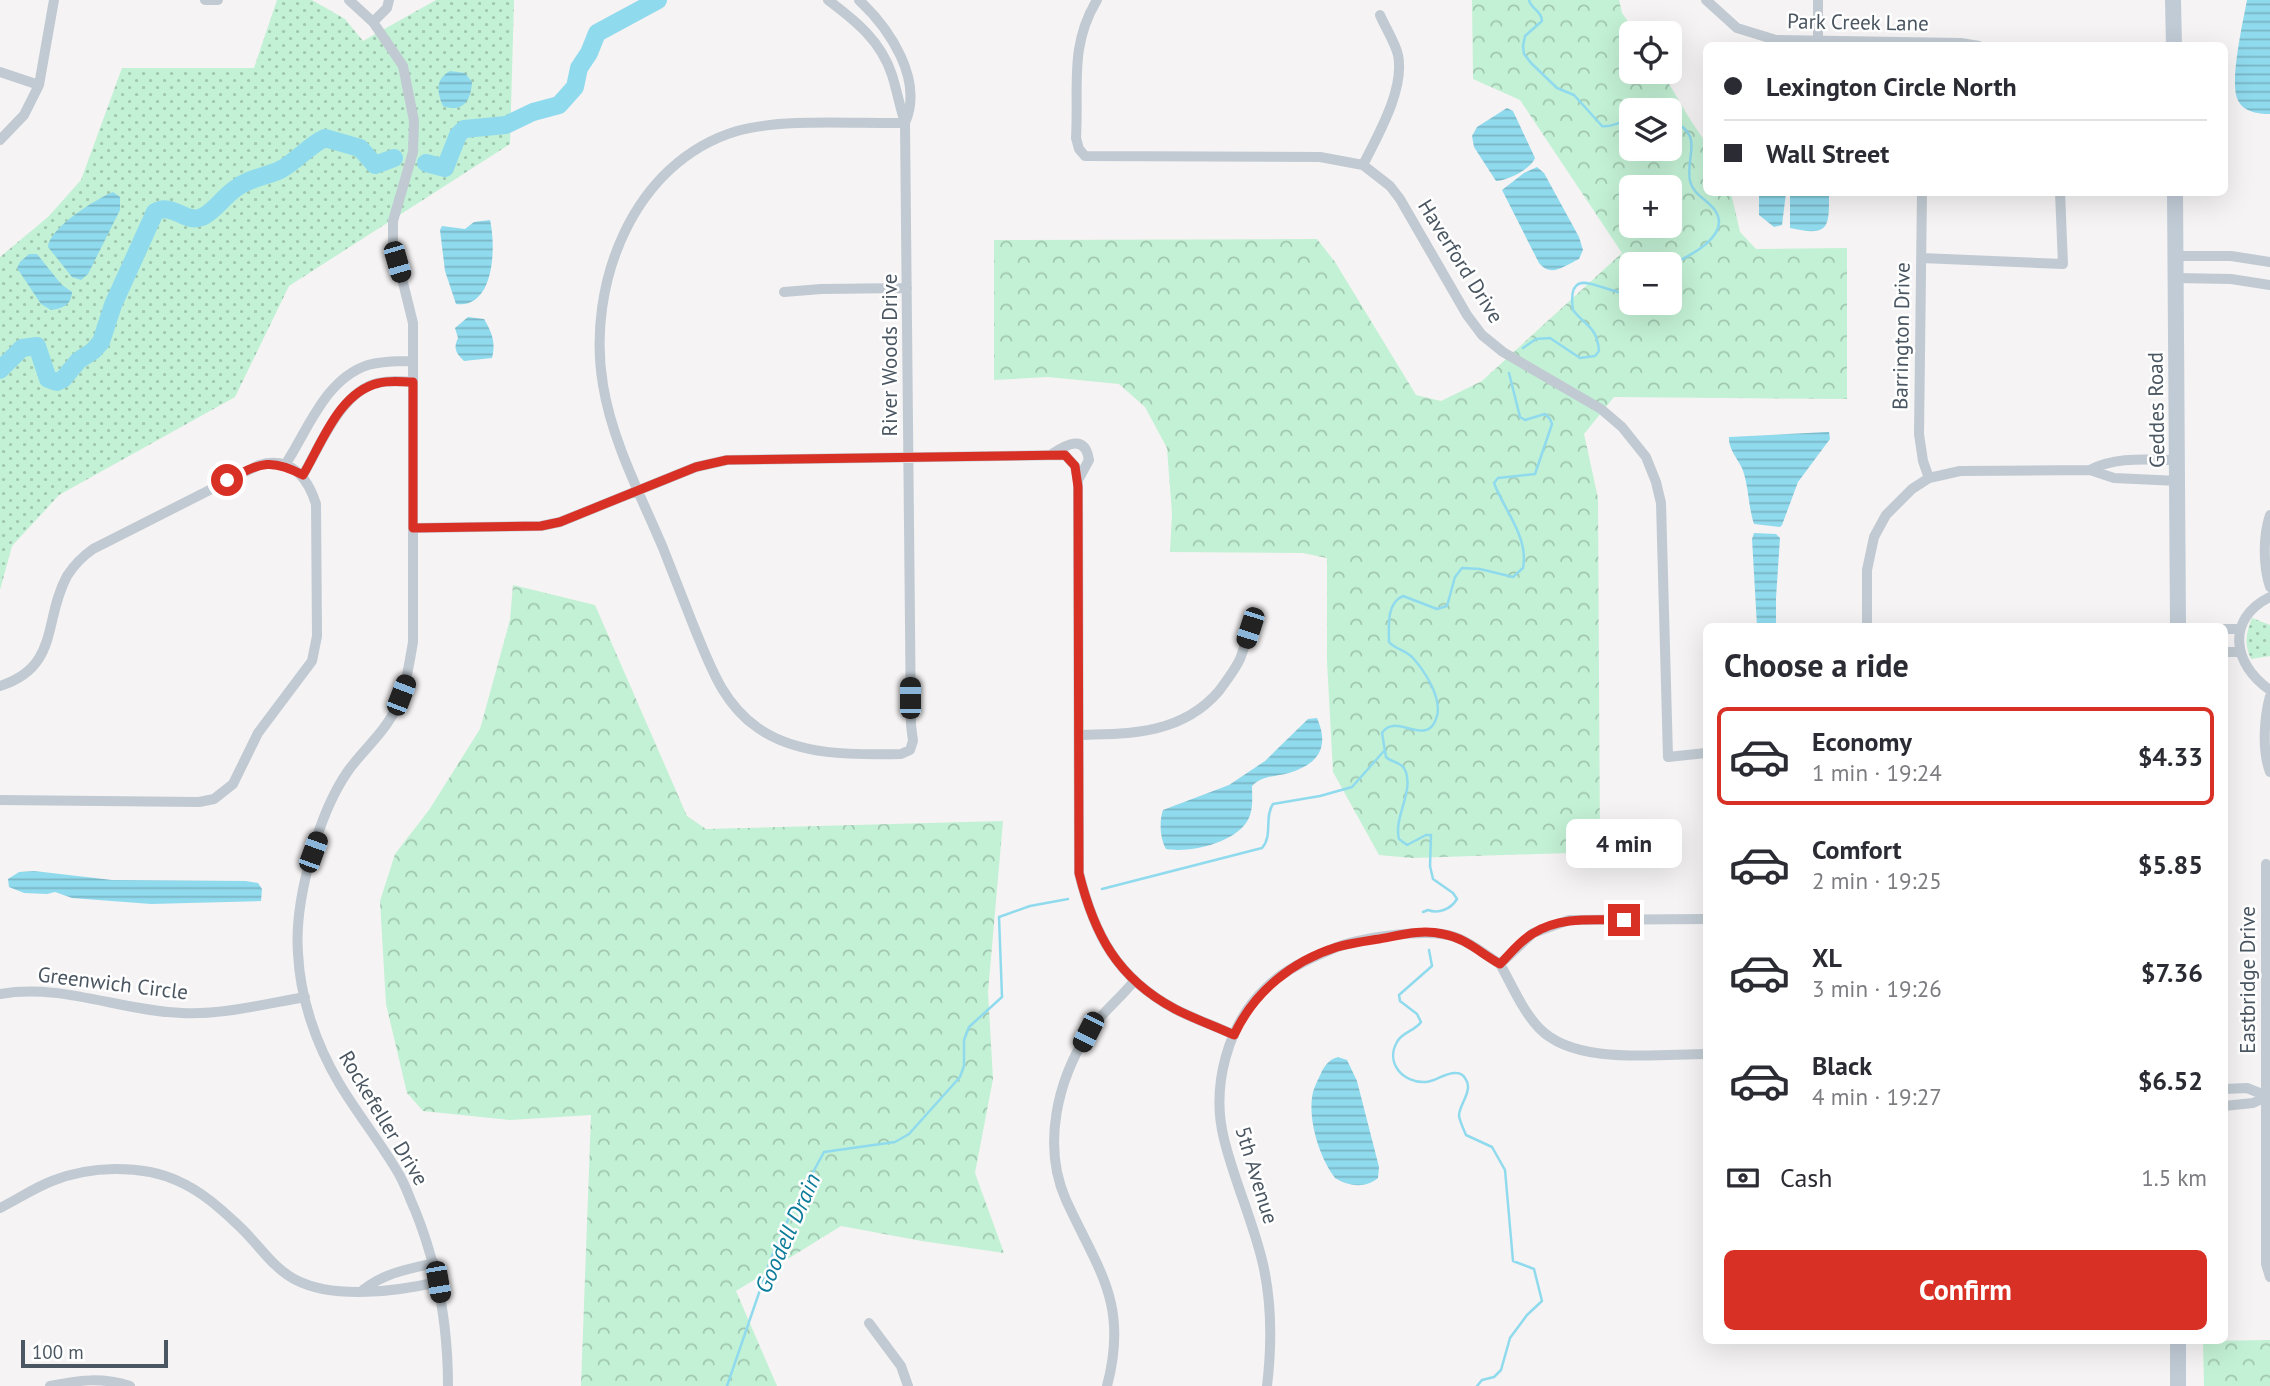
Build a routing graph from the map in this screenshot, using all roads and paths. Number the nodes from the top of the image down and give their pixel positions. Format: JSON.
{"nodes":[{"id":1,"x":54,"y":0,"type":"edge"},
{"id":2,"x":205,"y":0,"type":"edge"},
{"id":3,"x":218,"y":0,"type":"edge"},
{"id":4,"x":349,"y":0,"type":"edge"},
{"id":5,"x":389,"y":0,"type":"edge"},
{"id":6,"x":828,"y":0,"type":"edge"},
{"id":7,"x":859,"y":0,"type":"edge"},
{"id":8,"x":1097,"y":0,"type":"edge"},
{"id":9,"x":1706,"y":0,"type":"edge"},
{"id":10,"x":1818,"y":0,"type":"edge"},
{"id":11,"x":2173,"y":0,"type":"edge"},
{"id":12,"x":1380,"y":15,"type":"dead end"},
{"id":13,"x":373,"y":22,"type":"junction"},
{"id":14,"x":1818,"y":41,"type":"junction"},
{"id":15,"x":1853,"y":42,"type":"edge"},
{"id":16,"x":2174,"y":42,"type":"edge"},
{"id":17,"x":0,"y":72,"type":"edge"},
{"id":18,"x":39,"y":85,"type":"junction"},
{"id":19,"x":905,"y":123,"type":"junction"},
{"id":20,"x":0,"y":140,"type":"edge"},
{"id":21,"x":1363,"y":164,"type":"junction"},
{"id":22,"x":1922,"y":196,"type":"edge"},
{"id":23,"x":2060,"y":196,"type":"edge"},
{"id":24,"x":2175,"y":196,"type":"edge"},
{"id":25,"x":2175,"y":256,"type":"junction"},
{"id":26,"x":1922,"y":258,"type":"junction"},
{"id":27,"x":2270,"y":262,"type":"edge"},
{"id":28,"x":2175,"y":278,"type":"junction"},
{"id":29,"x":2270,"y":285,"type":"edge"},
{"id":30,"x":907,"y":288,"type":"junction"},
{"id":31,"x":784,"y":292,"type":"dead end"},
{"id":32,"x":412,"y":361,"type":"junction"},
{"id":33,"x":357,"y":371,"type":"junction"},
{"id":34,"x":413,"y":382,"type":"junction"},
{"id":35,"x":365,"y":388,"type":"junction"},
{"id":36,"x":302,"y":439,"type":"junction"},
{"id":37,"x":319,"y":447,"type":"junction"},
{"id":38,"x":1052,"y":455,"type":"junction"},
{"id":39,"x":908,"y":457,"type":"junction"},
{"id":40,"x":2178,"y":460,"type":"junction"},
{"id":41,"x":285,"y":465,"type":"junction"},
{"id":42,"x":2090,"y":470,"type":"junction"},
{"id":43,"x":303,"y":475,"type":"junction"},
{"id":44,"x":1929,"y":478,"type":"junction"},
{"id":45,"x":1078,"y":480,"type":"junction"},
{"id":46,"x":2178,"y":481,"type":"junction"},
{"id":47,"x":639,"y":490,"type":"junction"},
{"id":48,"x":2270,"y":514,"type":"edge"},
{"id":49,"x":413,"y":528,"type":"junction"},
{"id":50,"x":2270,"y":587,"type":"edge"},
{"id":51,"x":2270,"y":597,"type":"edge"},
{"id":52,"x":1867,"y":623,"type":"edge"},
{"id":53,"x":2178,"y":623,"type":"edge"},
{"id":54,"x":1250,"y":628,"type":"dead end"},
{"id":55,"x":2228,"y":629,"type":"edge"},
{"id":56,"x":2240,"y":629,"type":"junction"},
{"id":57,"x":2240,"y":647,"type":"junction"},
{"id":58,"x":2228,"y":651,"type":"edge"},
{"id":59,"x":0,"y":686,"type":"edge"},
{"id":60,"x":2270,"y":690,"type":"edge"},
{"id":61,"x":2270,"y":696,"type":"edge"},
{"id":62,"x":1079,"y":735,"type":"junction"},
{"id":63,"x":1703,"y":754,"type":"edge"},
{"id":64,"x":2270,"y":772,"type":"edge"},
{"id":65,"x":0,"y":800,"type":"edge"},
{"id":66,"x":2266,"y":864,"type":"dead end"},
{"id":67,"x":1703,"y":919,"type":"edge"},
{"id":68,"x":1500,"y":964,"type":"junction"},
{"id":69,"x":1134,"y":981,"type":"junction"},
{"id":70,"x":0,"y":993,"type":"edge"},
{"id":71,"x":305,"y":997,"type":"junction"},
{"id":72,"x":1234,"y":1035,"type":"junction"},
{"id":73,"x":1703,"y":1054,"type":"edge"},
{"id":74,"x":2228,"y":1089,"type":"edge"},
{"id":75,"x":2268,"y":1096,"type":"edge"},
{"id":76,"x":2228,"y":1106,"type":"edge"},
{"id":77,"x":0,"y":1208,"type":"edge"},
{"id":78,"x":434,"y":1263,"type":"junction"},
{"id":79,"x":2270,"y":1277,"type":"edge"},
{"id":80,"x":438,"y":1282,"type":"junction"},
{"id":81,"x":363,"y":1290,"type":"junction"},
{"id":82,"x":869,"y":1323,"type":"dead end"},
{"id":83,"x":2178,"y":1344,"type":"edge"},
{"id":84,"x":50,"y":1386,"type":"edge"},
{"id":85,"x":130,"y":1386,"type":"edge"},
{"id":86,"x":448,"y":1386,"type":"edge"},
{"id":87,"x":908,"y":1386,"type":"edge"},
{"id":88,"x":1107,"y":1386,"type":"edge"},
{"id":89,"x":1267,"y":1386,"type":"edge"},
{"id":90,"x":2178,"y":1386,"type":"edge"}],
"edges":[{"from":1,"to":18,"type":"street"},
{"from":2,"to":3,"type":"street"},
{"from":4,"to":13,"type":"street","name":"Rockefeller Drive"},
{"from":5,"to":13,"type":"street"},
{"from":6,"to":19,"type":"street","name":"River Woods Drive"},
{"from":7,"to":19,"type":"street","name":"River Woods Drive"},
{"from":8,"to":21,"type":"street","name":"Haverford Drive"},
{"from":9,"to":14,"type":"street","name":"Park Creek Lane"},
{"from":10,"to":14,"type":"street"},
{"from":11,"to":16,"type":"main road"},
{"from":12,"to":21,"type":"street"},
{"from":13,"to":32,"type":"street","name":"Rockefeller Drive"},
{"from":14,"to":15,"type":"street","name":"Park Creek Lane"},
{"from":17,"to":18,"type":"street"},
{"from":18,"to":20,"type":"street"},
{"from":19,"to":30,"type":"street","name":"River Woods Drive"},
{"from":19,"to":47,"type":"street"},
{"from":21,"to":63,"type":"street","name":"Haverford Drive"},
{"from":22,"to":26,"type":"street","name":"Barrington Drive"},
{"from":23,"to":26,"type":"street"},
{"from":24,"to":25,"type":"main road","name":"Geddes Road"},
{"from":25,"to":27,"type":"street"},
{"from":25,"to":28,"type":"main road","name":"Geddes Road"},
{"from":26,"to":44,"type":"street","name":"Barrington Drive"},
{"from":28,"to":29,"type":"street"},
{"from":28,"to":40,"type":"main road","name":"Geddes Road"},
{"from":30,"to":31,"type":"street"},
{"from":30,"to":39,"type":"street","name":"River Woods Drive"},
{"from":32,"to":33,"type":"street"},
{"from":32,"to":34,"type":"street","name":"Rockefeller Drive"},
{"from":33,"to":35,"type":"street"},
{"from":33,"to":36,"type":"street"},
{"from":34,"to":35,"type":"street"},
{"from":34,"to":49,"type":"street","name":"Rockefeller Drive"},
{"from":35,"to":37,"type":"street"},
{"from":36,"to":37,"type":"street"},
{"from":36,"to":41,"type":"street"},
{"from":37,"to":43,"type":"street"},
{"from":38,"to":39,"type":"street"},
{"from":38,"to":45,"type":"street"},
{"from":38,"to":45,"type":"street"},
{"from":39,"to":47,"type":"street"},
{"from":39,"to":47,"type":"street","name":"River Woods Drive"},
{"from":40,"to":42,"type":"street"},
{"from":40,"to":46,"type":"main road","name":"Geddes Road"},
{"from":41,"to":43,"type":"street"},
{"from":41,"to":59,"type":"street"},
{"from":42,"to":44,"type":"street"},
{"from":42,"to":46,"type":"street"},
{"from":43,"to":65,"type":"street"},
{"from":44,"to":52,"type":"street"},
{"from":45,"to":62,"type":"street"},
{"from":46,"to":53,"type":"main road","name":"Geddes Road"},
{"from":47,"to":49,"type":"street"},
{"from":48,"to":50,"type":"street"},
{"from":49,"to":71,"type":"street","name":"Rockefeller Drive"},
{"from":51,"to":56,"type":"street"},
{"from":54,"to":62,"type":"street"},
{"from":55,"to":56,"type":"street"},
{"from":56,"to":57,"type":"street"},
{"from":57,"to":58,"type":"street"},
{"from":57,"to":60,"type":"street"},
{"from":61,"to":64,"type":"street"},
{"from":62,"to":69,"type":"street"},
{"from":66,"to":75,"type":"street","name":"Eastbridge Drive"},
{"from":67,"to":68,"type":"street"},
{"from":68,"to":72,"type":"street","name":"5th Avenue"},
{"from":68,"to":73,"type":"street"},
{"from":69,"to":72,"type":"street"},
{"from":69,"to":88,"type":"street"},
{"from":70,"to":71,"type":"street","name":"Greenwich Circle"},
{"from":71,"to":78,"type":"street","name":"Rockefeller Drive"},
{"from":72,"to":89,"type":"street","name":"5th Avenue"},
{"from":74,"to":75,"type":"street"},
{"from":75,"to":76,"type":"street"},
{"from":75,"to":79,"type":"street","name":"Eastbridge Drive"},
{"from":77,"to":81,"type":"street"},
{"from":78,"to":80,"type":"street","name":"Rockefeller Drive"},
{"from":78,"to":81,"type":"street"},
{"from":80,"to":81,"type":"street"},
{"from":80,"to":86,"type":"street","name":"Rockefeller Drive"},
{"from":82,"to":87,"type":"street"},
{"from":83,"to":90,"type":"main road"},
{"from":84,"to":85,"type":"street"}]}
